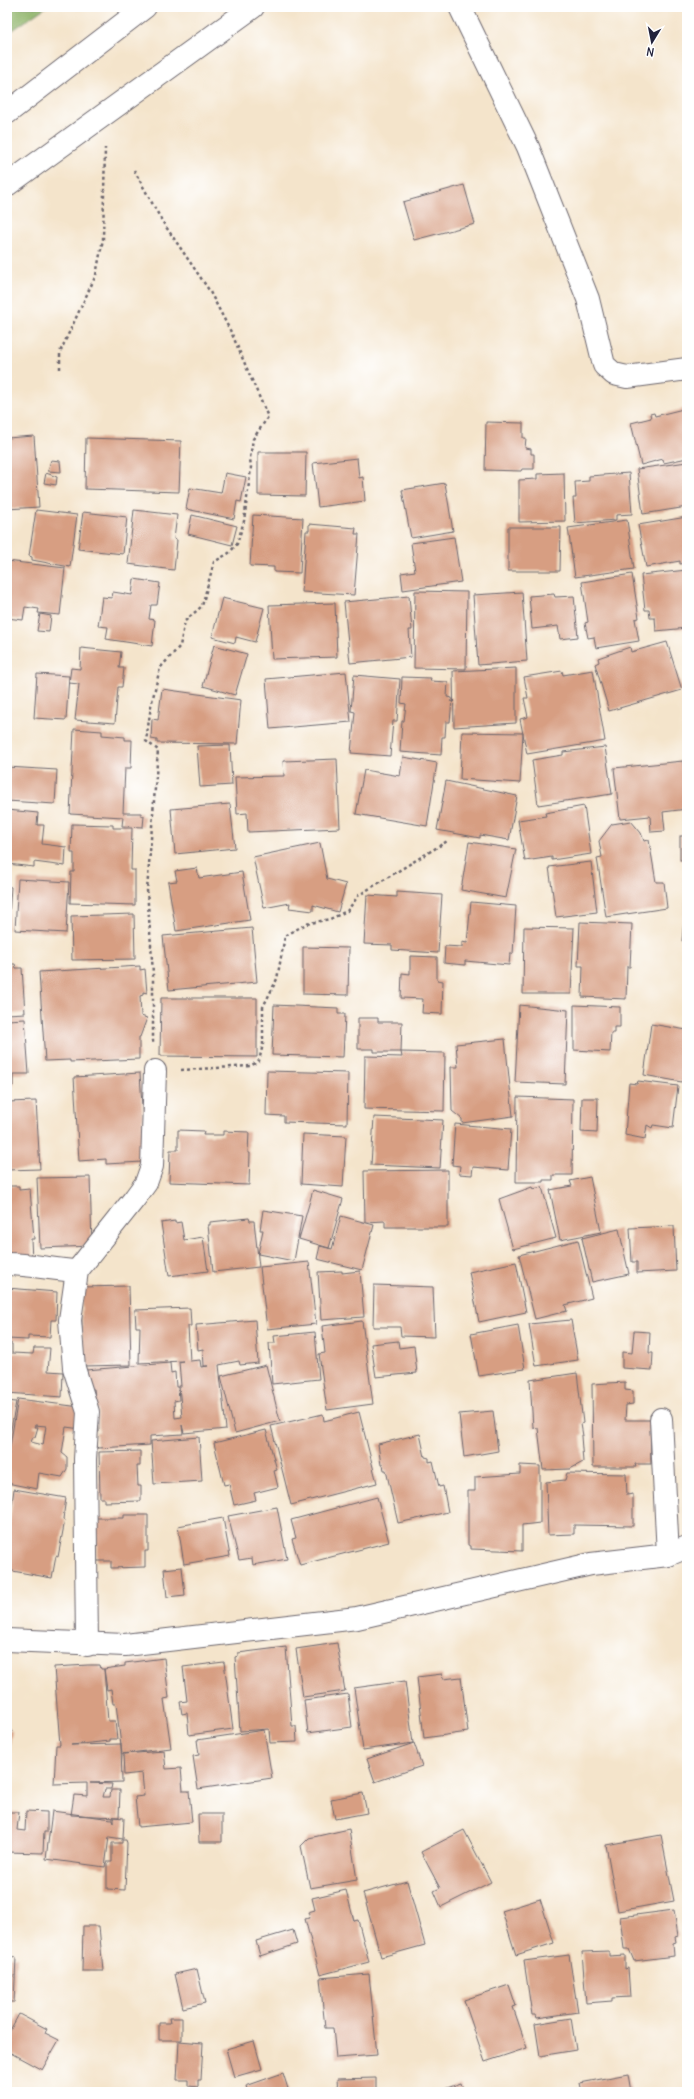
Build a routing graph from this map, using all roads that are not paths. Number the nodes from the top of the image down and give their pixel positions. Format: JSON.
{"nodes":[{"id":1,"x":145,"y":7,"type":"edge"},
{"id":2,"x":253,"y":7,"type":"edge"},
{"id":3,"x":460,"y":7,"type":"edge"},
{"id":4,"x":7,"y":113,"type":"edge"},
{"id":5,"x":7,"y":185,"type":"edge"},
{"id":6,"x":687,"y":369,"type":"edge"},
{"id":7,"x":155,"y":1071,"type":"road end"},
{"id":8,"x":7,"y":1264,"type":"edge"},
{"id":9,"x":77,"y":1271,"type":"junction"},
{"id":10,"x":661,"y":1419,"type":"dead end"},
{"id":11,"x":677,"y":1551,"type":"edge"},
{"id":12,"x":7,"y":1640,"type":"edge"},
{"id":13,"x":87,"y":1645,"type":"junction"}],
"edges":[{"from":1,"to":4,"type":"street"},
{"from":2,"to":5,"type":"street"},
{"from":3,"to":6,"type":"street"},
{"from":7,"to":9,"type":"street"},
{"from":8,"to":9,"type":"street"},
{"from":9,"to":13,"type":"street"},
{"from":10,"to":11,"type":"street"},
{"from":11,"to":13,"type":"street"},
{"from":12,"to":13,"type":"street"}]}
